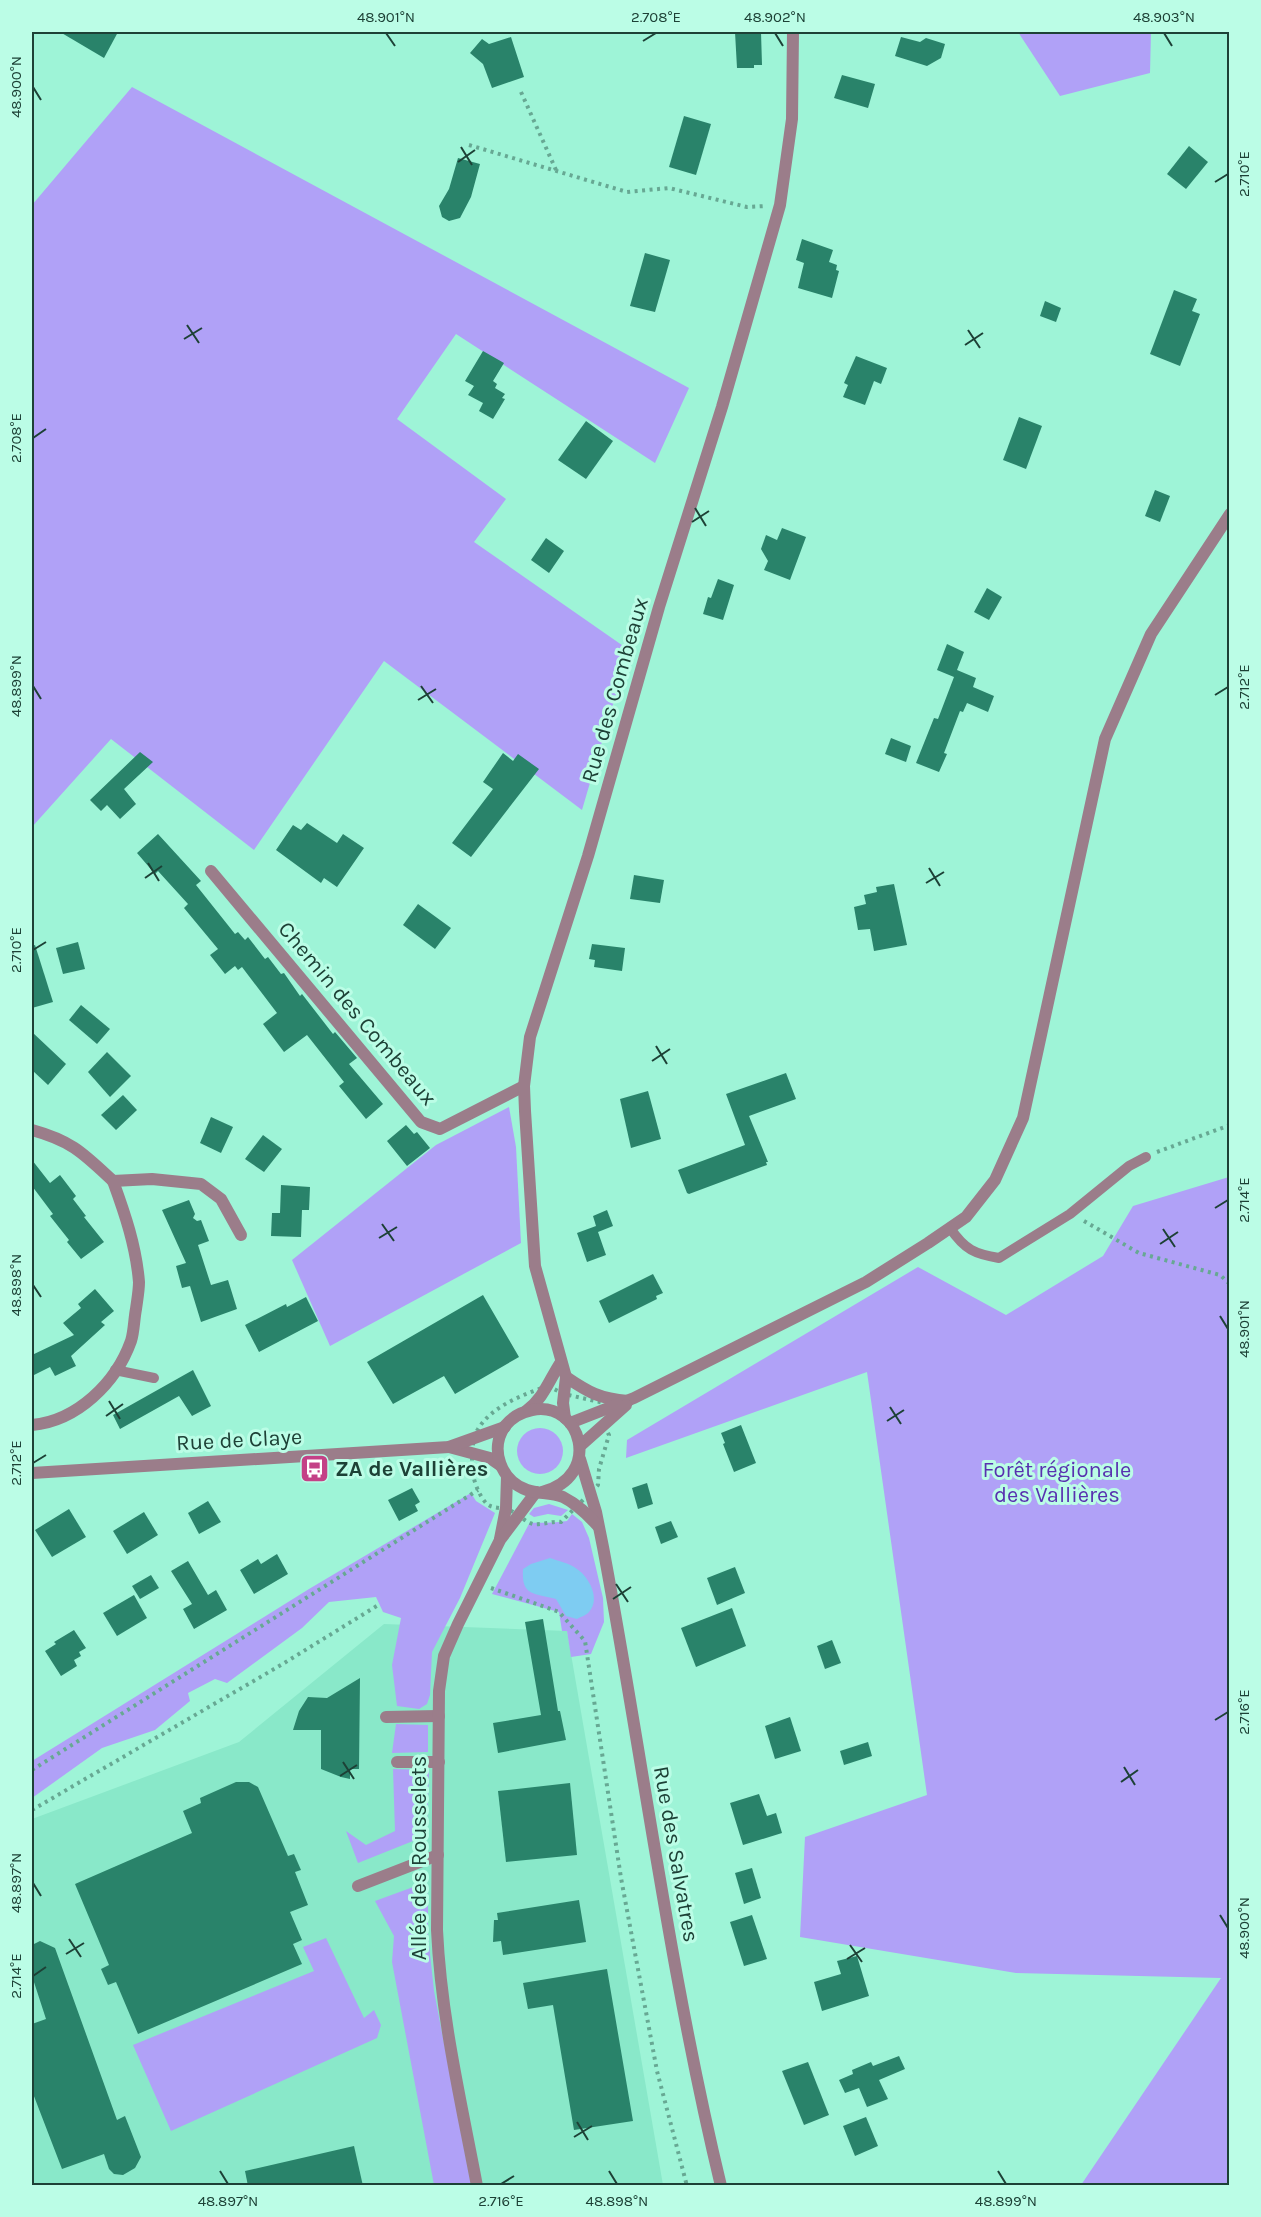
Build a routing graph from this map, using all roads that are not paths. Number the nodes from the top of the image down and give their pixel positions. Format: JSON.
{"nodes":[{"id":1,"x":793,"y":32,"type":"edge"},
{"id":2,"x":1230,"y":514,"type":"edge"},
{"id":3,"x":211,"y":871,"type":"dead end"},
{"id":4,"x":524,"y":1086,"type":"junction"},
{"id":5,"x":32,"y":1130,"type":"edge"},
{"id":6,"x":1146,"y":1157,"type":"road end"},
{"id":7,"x":113,"y":1181,"type":"junction"},
{"id":8,"x":950,"y":1228,"type":"junction"},
{"id":9,"x":241,"y":1234,"type":"dead end"},
{"id":10,"x":561,"y":1362,"type":"junction"},
{"id":11,"x":116,"y":1370,"type":"junction"},
{"id":12,"x":566,"y":1377,"type":"junction"},
{"id":13,"x":154,"y":1378,"type":"dead end"},
{"id":14,"x":631,"y":1400,"type":"junction"},
{"id":15,"x":526,"y":1411,"type":"junction"},
{"id":16,"x":567,"y":1420,"type":"junction"},
{"id":17,"x":32,"y":1425,"type":"edge"},
{"id":18,"x":505,"y":1427,"type":"junction"},
{"id":19,"x":580,"y":1446,"type":"junction"},
{"id":20,"x":448,"y":1447,"type":"junction"},
{"id":21,"x":580,"y":1459,"type":"junction"},
{"id":22,"x":500,"y":1465,"type":"junction"},
{"id":23,"x":32,"y":1473,"type":"edge"},
{"id":24,"x":507,"y":1477,"type":"junction"},
{"id":25,"x":539,"y":1492,"type":"junction"},
{"id":26,"x":598,"y":1527,"type":"junction"},
{"id":27,"x":500,"y":1540,"type":"junction"},
{"id":28,"x":439,"y":1716,"type":"junction"},
{"id":29,"x":386,"y":1717,"type":"dead end"},
{"id":30,"x":397,"y":1762,"type":"dead end"},
{"id":31,"x":439,"y":1762,"type":"junction"},
{"id":32,"x":438,"y":1855,"type":"junction"},
{"id":33,"x":358,"y":1886,"type":"dead end"},
{"id":34,"x":477,"y":2186,"type":"edge"},
{"id":35,"x":721,"y":2186,"type":"edge"}],
"edges":[{"from":1,"to":4,"type":"street","name":"Rue des Combeaux"},
{"from":2,"to":8,"type":"street"},
{"from":3,"to":4,"type":"street","name":"Chemin des Combeaux"},
{"from":4,"to":10,"type":"street","name":"Rue des Combeaux"},
{"from":5,"to":7,"type":"street"},
{"from":6,"to":8,"type":"lane"},
{"from":7,"to":9,"type":"street"},
{"from":7,"to":11,"type":"street"},
{"from":8,"to":14,"type":"street"},
{"from":10,"to":12,"type":"street","name":"Rue des Combeaux"},
{"from":10,"to":15,"type":"street"},
{"from":11,"to":13,"type":"lane"},
{"from":11,"to":17,"type":"street"},
{"from":12,"to":14,"type":"street"},
{"from":12,"to":16,"type":"street","name":"Rue des Combeaux"},
{"from":14,"to":16,"type":"street"},
{"from":14,"to":19,"type":"street"},
{"from":15,"to":16,"type":"street"},
{"from":15,"to":18,"type":"street"},
{"from":16,"to":19,"type":"street"},
{"from":18,"to":20,"type":"street","name":"Rue de Claye"},
{"from":18,"to":22,"type":"street"},
{"from":19,"to":21,"type":"street"},
{"from":20,"to":22,"type":"street","name":"Rue de Claye"},
{"from":20,"to":23,"type":"street","name":"Rue de Claye"},
{"from":21,"to":25,"type":"street"},
{"from":21,"to":26,"type":"street","name":"Rue des Salvatres"},
{"from":22,"to":24,"type":"street"},
{"from":24,"to":25,"type":"street"},
{"from":24,"to":27,"type":"street","name":"Allée des Rousselets"},
{"from":25,"to":26,"type":"street"},
{"from":25,"to":27,"type":"street","name":"Allée des Rousselets"},
{"from":26,"to":35,"type":"street","name":"Rue des Salvatres"},
{"from":27,"to":28,"type":"street","name":"Allée des Rousselets"},
{"from":28,"to":29,"type":"street"},
{"from":28,"to":31,"type":"street","name":"Allée des Rousselets"},
{"from":30,"to":31,"type":"street"},
{"from":31,"to":32,"type":"street","name":"Allée des Rousselets"},
{"from":32,"to":33,"type":"street"},
{"from":32,"to":34,"type":"street","name":"Allée des Rousselets"}]}
